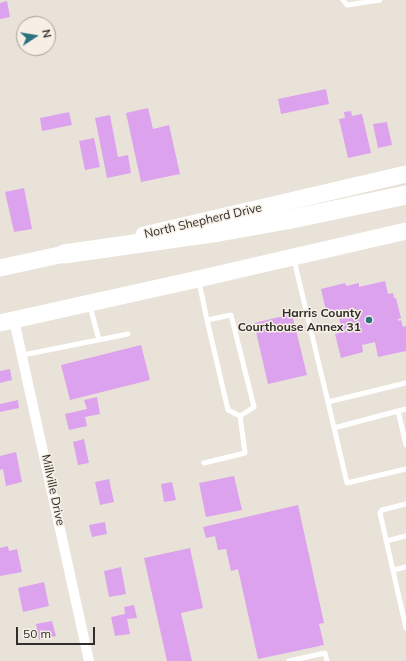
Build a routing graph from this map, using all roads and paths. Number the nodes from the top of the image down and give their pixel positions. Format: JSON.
{"nodes":[{"id":1,"x":343,"y":0,"type":"edge"},
{"id":2,"x":380,"y":0,"type":"edge"},
{"id":3,"x":406,"y":174,"type":"edge"},
{"id":4,"x":406,"y":195,"type":"edge"},
{"id":5,"x":406,"y":231,"type":"edge"},
{"id":6,"x":64,"y":254,"type":"junction"},
{"id":7,"x":293,"y":257,"type":"junction"},
{"id":8,"x":1,"y":265,"type":"edge"},
{"id":9,"x":198,"y":279,"type":"junction"},
{"id":10,"x":89,"y":303,"type":"junction"},
{"id":11,"x":207,"y":320,"type":"junction"},
{"id":12,"x":7,"y":321,"type":"edge"},
{"id":13,"x":128,"y":334,"type":"dead end"},
{"id":14,"x":99,"y":340,"type":"junction"},
{"id":15,"x":23,"y":355,"type":"junction"},
{"id":16,"x":406,"y":383,"type":"edge"},
{"id":17,"x":328,"y":402,"type":"junction"},
{"id":18,"x":406,"y":409,"type":"edge"},
{"id":19,"x":398,"y":411,"type":"junction"},
{"id":20,"x":240,"y":416,"type":"junction"},
{"id":21,"x":334,"y":428,"type":"junction"},
{"id":22,"x":406,"y":445,"type":"edge"},
{"id":23,"x":204,"y":463,"type":"dead end"},
{"id":24,"x":406,"y":469,"type":"edge"},
{"id":25,"x":406,"y":504,"type":"edge"},
{"id":26,"x":406,"y":536,"type":"edge"},
{"id":27,"x":386,"y":541,"type":"junction"},
{"id":28,"x":406,"y":567,"type":"edge"},
{"id":29,"x":393,"y":570,"type":"junction"},
{"id":30,"x":406,"y":598,"type":"edge"},
{"id":31,"x":400,"y":600,"type":"junction"},
{"id":32,"x":406,"y":628,"type":"edge"},
{"id":33,"x":89,"y":661,"type":"edge"},
{"id":34,"x":289,"y":661,"type":"edge"},
{"id":35,"x":327,"y":661,"type":"edge"}],
"edges":[{"from":1,"to":2,"type":"lane"},
{"from":3,"to":6,"type":"main road","name":"North Shepherd Drive"},
{"from":4,"to":6,"type":"highway"},
{"from":5,"to":7,"type":"main road"},
{"from":6,"to":8,"type":"main road","name":"North Shepherd Drive"},
{"from":7,"to":9,"type":"main road"},
{"from":7,"to":17,"type":"lane"},
{"from":9,"to":10,"type":"main road"},
{"from":9,"to":11,"type":"lane"},
{"from":10,"to":12,"type":"main road"},
{"from":10,"to":14,"type":"lane"},
{"from":11,"to":20,"type":"lane"},
{"from":11,"to":20,"type":"lane"},
{"from":12,"to":15,"type":"street","name":"Millville Drive"},
{"from":13,"to":14,"type":"lane"},
{"from":14,"to":15,"type":"lane"},
{"from":15,"to":33,"type":"street","name":"Millville Drive"},
{"from":16,"to":17,"type":"lane"},
{"from":17,"to":21,"type":"lane"},
{"from":18,"to":19,"type":"lane"},
{"from":19,"to":21,"type":"lane"},
{"from":19,"to":22,"type":"lane"},
{"from":20,"to":23,"type":"lane"},
{"from":21,"to":24,"type":"lane"},
{"from":25,"to":27,"type":"lane"},
{"from":26,"to":27,"type":"lane"},
{"from":27,"to":29,"type":"lane"},
{"from":28,"to":29,"type":"lane"},
{"from":29,"to":31,"type":"lane"},
{"from":30,"to":31,"type":"lane"},
{"from":31,"to":32,"type":"lane"},
{"from":34,"to":35,"type":"lane"}]}
